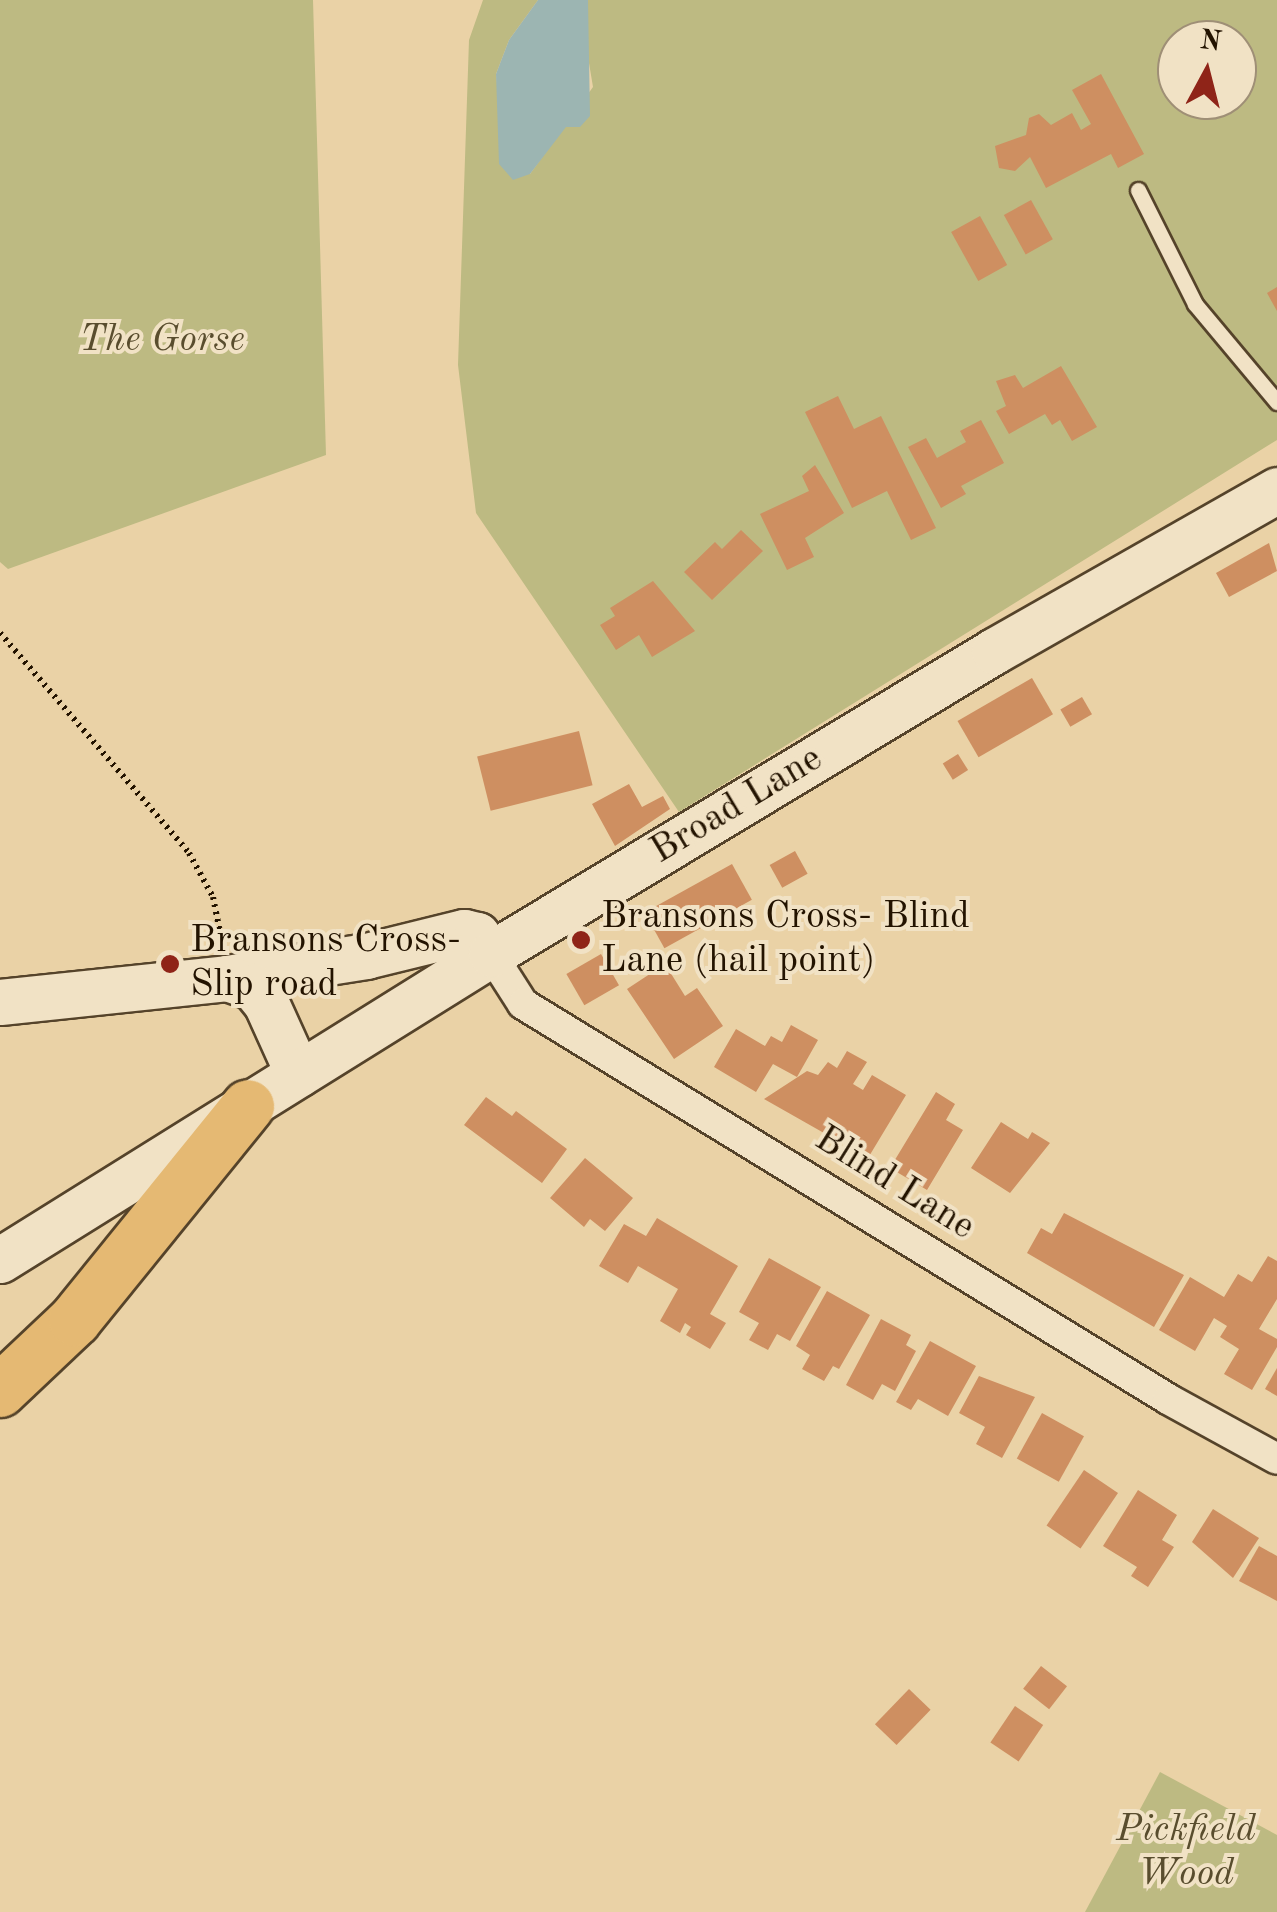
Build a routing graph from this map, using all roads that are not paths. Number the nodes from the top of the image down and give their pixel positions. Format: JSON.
{"nodes":[{"id":1,"x":1138,"y":190,"type":"dead end"},
{"id":2,"x":1277,"y":402,"type":"edge"},
{"id":3,"x":1277,"y":490,"type":"edge"},
{"id":4,"x":491,"y":954,"type":"junction"},
{"id":5,"x":227,"y":978,"type":"junction"},
{"id":6,"x":0,"y":1002,"type":"edge"},
{"id":7,"x":298,"y":1074,"type":"junction"},
{"id":8,"x":248,"y":1106,"type":"junction"},
{"id":9,"x":0,"y":1260,"type":"edge"},
{"id":10,"x":0,"y":1390,"type":"edge"},
{"id":11,"x":1277,"y":1459,"type":"edge"}],
"edges":[{"from":1,"to":2,"type":"lane"},
{"from":3,"to":4,"type":"main road","name":"Broad Lane"},
{"from":4,"to":5,"type":"main road"},
{"from":4,"to":7,"type":"main road","name":"Broad Lane"},
{"from":4,"to":11,"type":"street","name":"Blind Lane"},
{"from":5,"to":6,"type":"main road"},
{"from":5,"to":7,"type":"main road"},
{"from":7,"to":8,"type":"main road","name":"Broad Lane"},
{"from":8,"to":9,"type":"main road","name":"Broad Lane"},
{"from":8,"to":10,"type":"highway"}]}
